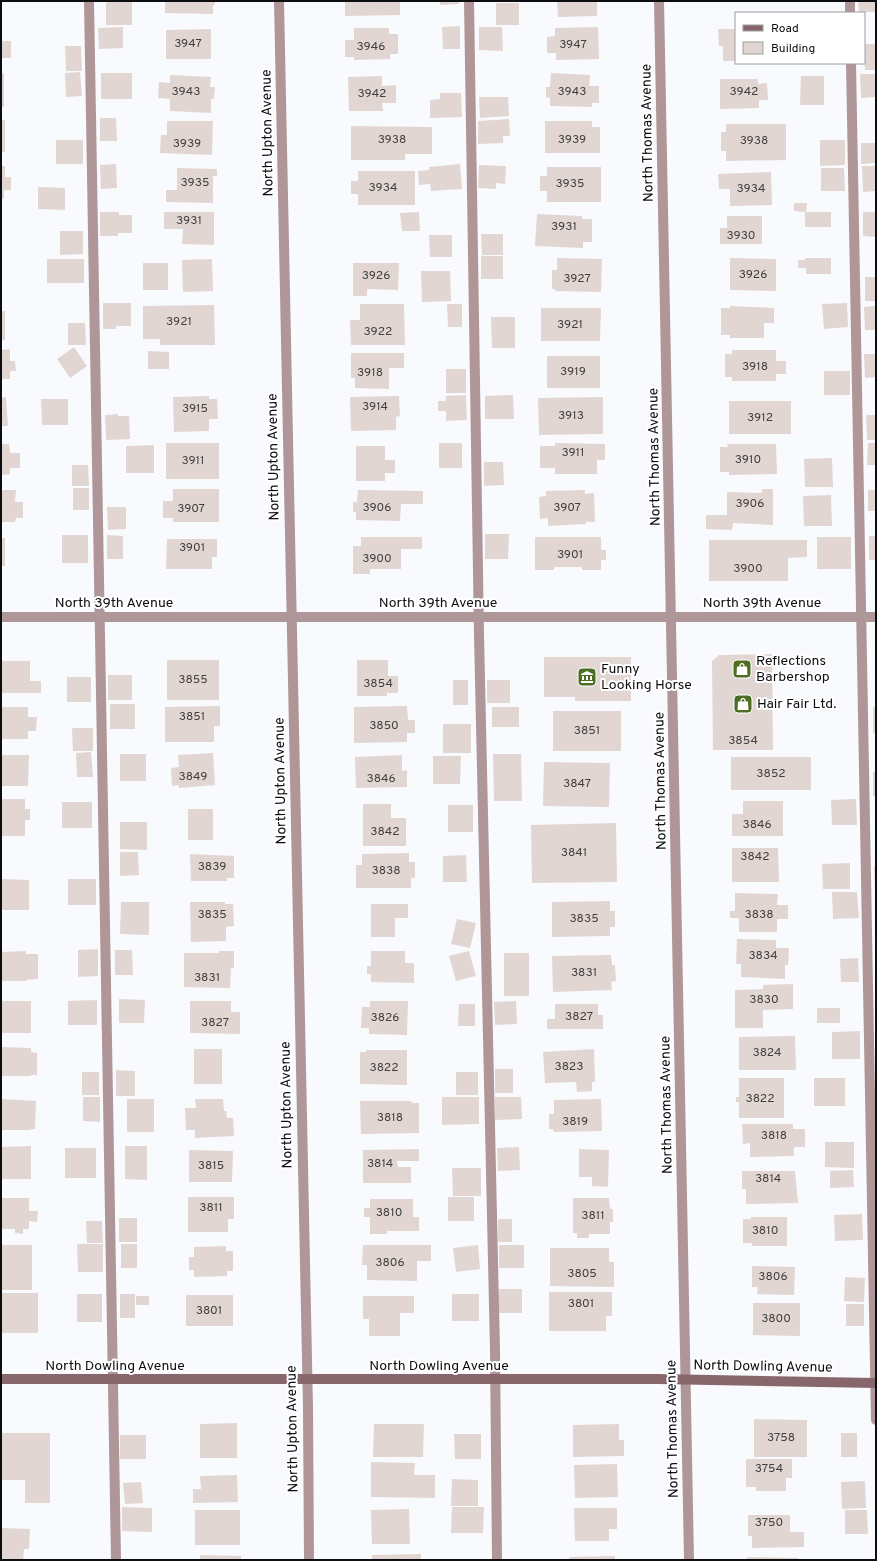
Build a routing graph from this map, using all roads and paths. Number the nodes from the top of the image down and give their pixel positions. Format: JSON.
{"nodes":[{"id":1,"x":89,"y":1,"type":"edge"},
{"id":2,"x":279,"y":1,"type":"edge"},
{"id":3,"x":469,"y":1,"type":"edge"},
{"id":4,"x":659,"y":1,"type":"edge"},
{"id":5,"x":850,"y":1,"type":"edge"},
{"id":6,"x":850,"y":12,"type":"edge"},
{"id":7,"x":851,"y":64,"type":"edge"},
{"id":8,"x":1,"y":617,"type":"edge"},
{"id":9,"x":99,"y":617,"type":"junction"},
{"id":10,"x":292,"y":617,"type":"junction"},
{"id":11,"x":480,"y":617,"type":"junction"},
{"id":12,"x":672,"y":617,"type":"junction"},
{"id":13,"x":861,"y":617,"type":"junction"},
{"id":14,"x":876,"y":617,"type":"edge"},
{"id":15,"x":1,"y":1380,"type":"edge"},
{"id":16,"x":114,"y":1380,"type":"junction"},
{"id":17,"x":306,"y":1380,"type":"junction"},
{"id":18,"x":495,"y":1380,"type":"junction"},
{"id":19,"x":685,"y":1380,"type":"junction"},
{"id":20,"x":875,"y":1383,"type":"edge"},
{"id":21,"x":876,"y":1420,"type":"edge"},
{"id":22,"x":116,"y":1560,"type":"edge"},
{"id":23,"x":309,"y":1560,"type":"edge"},
{"id":24,"x":498,"y":1560,"type":"edge"},
{"id":25,"x":689,"y":1560,"type":"edge"}],
"edges":[{"from":1,"to":9,"type":"street"},
{"from":2,"to":10,"type":"street","name":"North Upton Avenue"},
{"from":3,"to":11,"type":"street"},
{"from":4,"to":12,"type":"street","name":"North Thomas Avenue"},
{"from":5,"to":6,"type":"street"},
{"from":7,"to":13,"type":"street"},
{"from":8,"to":9,"type":"street","name":"North 39th Avenue"},
{"from":9,"to":10,"type":"street","name":"North 39th Avenue"},
{"from":9,"to":16,"type":"street"},
{"from":10,"to":11,"type":"street","name":"North 39th Avenue"},
{"from":10,"to":17,"type":"street","name":"North Upton Avenue"},
{"from":11,"to":12,"type":"street","name":"North 39th Avenue"},
{"from":11,"to":18,"type":"street"},
{"from":12,"to":13,"type":"street","name":"North 39th Avenue"},
{"from":12,"to":19,"type":"street","name":"North Thomas Avenue"},
{"from":13,"to":14,"type":"street","name":"North 39th Avenue"},
{"from":13,"to":20,"type":"street"},
{"from":15,"to":16,"type":"street","name":"North Dowling Avenue"},
{"from":16,"to":17,"type":"street","name":"North Dowling Avenue"},
{"from":16,"to":22,"type":"street"},
{"from":17,"to":18,"type":"street","name":"North Dowling Avenue"},
{"from":17,"to":23,"type":"street","name":"North Upton Avenue"},
{"from":18,"to":19,"type":"street","name":"North Dowling Avenue"},
{"from":18,"to":24,"type":"street"},
{"from":19,"to":20,"type":"street","name":"North Dowling Avenue"},
{"from":19,"to":25,"type":"street","name":"North Thomas Avenue"},
{"from":20,"to":21,"type":"street"}]}
